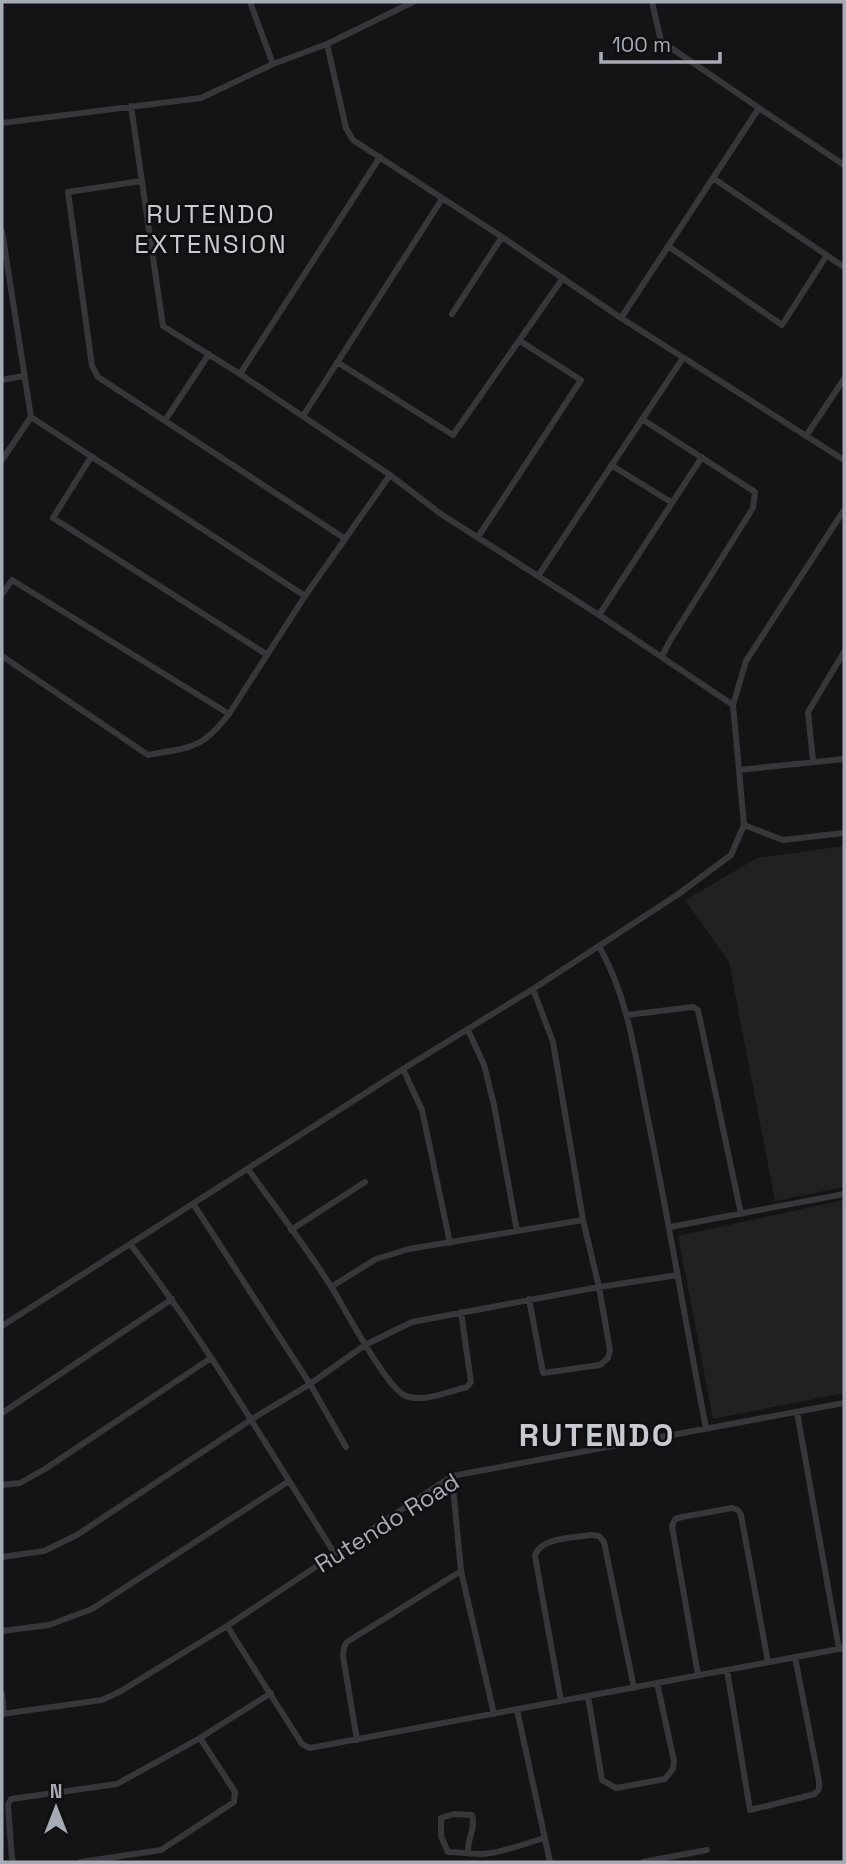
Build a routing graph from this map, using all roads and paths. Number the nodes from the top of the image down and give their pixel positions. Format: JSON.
{"nodes":[{"id":1,"x":250,"y":2,"type":"edge"},
{"id":2,"x":413,"y":2,"type":"edge"},
{"id":3,"x":652,"y":2,"type":"edge"},
{"id":4,"x":327,"y":44,"type":"junction"},
{"id":5,"x":273,"y":64,"type":"junction"},
{"id":6,"x":131,"y":106,"type":"junction"},
{"id":7,"x":759,"y":108,"type":"junction"},
{"id":8,"x":2,"y":123,"type":"edge"},
{"id":9,"x":380,"y":157,"type":"junction"},
{"id":10,"x":844,"y":165,"type":"edge"},
{"id":11,"x":713,"y":178,"type":"junction"},
{"id":12,"x":141,"y":181,"type":"junction"},
{"id":13,"x":443,"y":199,"type":"junction"},
{"id":14,"x":2,"y":231,"type":"edge"},
{"id":15,"x":502,"y":237,"type":"junction"},
{"id":16,"x":668,"y":246,"type":"junction"},
{"id":17,"x":827,"y":256,"type":"junction"},
{"id":18,"x":844,"y":267,"type":"edge"},
{"id":19,"x":563,"y":278,"type":"junction"},
{"id":20,"x":452,"y":314,"type":"dead end"},
{"id":21,"x":621,"y":318,"type":"junction"},
{"id":22,"x":520,"y":341,"type":"junction"},
{"id":23,"x":209,"y":354,"type":"junction"},
{"id":24,"x":682,"y":358,"type":"junction"},
{"id":25,"x":337,"y":362,"type":"junction"},
{"id":26,"x":240,"y":374,"type":"junction"},
{"id":27,"x":23,"y":376,"type":"junction"},
{"id":28,"x":844,"y":379,"type":"edge"},
{"id":29,"x":2,"y":380,"type":"edge"},
{"id":30,"x":303,"y":416,"type":"junction"},
{"id":31,"x":31,"y":417,"type":"junction"},
{"id":32,"x":166,"y":419,"type":"junction"},
{"id":33,"x":642,"y":419,"type":"junction"},
{"id":34,"x":806,"y":436,"type":"junction"},
{"id":35,"x":91,"y":457,"type":"junction"},
{"id":36,"x":702,"y":457,"type":"junction"},
{"id":37,"x":2,"y":460,"type":"edge"},
{"id":38,"x":844,"y":460,"type":"edge"},
{"id":39,"x":611,"y":465,"type":"junction"},
{"id":40,"x":390,"y":475,"type":"junction"},
{"id":41,"x":671,"y":502,"type":"junction"},
{"id":42,"x":844,"y":510,"type":"edge"},
{"id":43,"x":478,"y":537,"type":"junction"},
{"id":44,"x":344,"y":538,"type":"junction"},
{"id":45,"x":538,"y":576,"type":"junction"},
{"id":46,"x":2,"y":594,"type":"edge"},
{"id":47,"x":305,"y":596,"type":"junction"},
{"id":48,"x":599,"y":615,"type":"junction"},
{"id":49,"x":844,"y":652,"type":"edge"},
{"id":50,"x":266,"y":654,"type":"junction"},
{"id":51,"x":2,"y":656,"type":"edge"},
{"id":52,"x":662,"y":656,"type":"junction"},
{"id":53,"x":733,"y":705,"type":"junction"},
{"id":54,"x":229,"y":714,"type":"junction"},
{"id":55,"x":844,"y":759,"type":"edge"},
{"id":56,"x":813,"y":761,"type":"junction"},
{"id":57,"x":739,"y":770,"type":"junction"},
{"id":58,"x":744,"y":825,"type":"junction"},
{"id":59,"x":844,"y":833,"type":"edge"},
{"id":60,"x":598,"y":946,"type":"junction"},
{"id":61,"x":533,"y":989,"type":"junction"},
{"id":62,"x":627,"y":1015,"type":"junction"},
{"id":63,"x":468,"y":1030,"type":"junction"},
{"id":64,"x":403,"y":1069,"type":"junction"},
{"id":65,"x":248,"y":1169,"type":"junction"},
{"id":66,"x":365,"y":1182,"type":"dead end"},
{"id":67,"x":844,"y":1194,"type":"edge"},
{"id":68,"x":194,"y":1205,"type":"junction"},
{"id":69,"x":741,"y":1214,"type":"junction"},
{"id":70,"x":583,"y":1220,"type":"junction"},
{"id":71,"x":670,"y":1227,"type":"junction"},
{"id":72,"x":291,"y":1230,"type":"junction"},
{"id":73,"x":517,"y":1231,"type":"junction"},
{"id":74,"x":450,"y":1243,"type":"junction"},
{"id":75,"x":131,"y":1245,"type":"junction"},
{"id":76,"x":678,"y":1275,"type":"junction"},
{"id":77,"x":331,"y":1287,"type":"junction"},
{"id":78,"x":599,"y":1287,"type":"junction"},
{"id":79,"x":172,"y":1298,"type":"junction"},
{"id":80,"x":529,"y":1299,"type":"junction"},
{"id":81,"x":461,"y":1312,"type":"junction"},
{"id":82,"x":2,"y":1326,"type":"edge"},
{"id":83,"x":365,"y":1345,"type":"junction"},
{"id":84,"x":211,"y":1358,"type":"junction"},
{"id":85,"x":310,"y":1384,"type":"junction"},
{"id":86,"x":844,"y":1403,"type":"edge"},
{"id":87,"x":797,"y":1412,"type":"junction"},
{"id":88,"x":2,"y":1413,"type":"edge"},
{"id":89,"x":252,"y":1419,"type":"junction"},
{"id":90,"x":706,"y":1428,"type":"junction"},
{"id":91,"x":346,"y":1447,"type":"dead end"},
{"id":92,"x":452,"y":1476,"type":"junction"},
{"id":93,"x":289,"y":1481,"type":"junction"},
{"id":94,"x":2,"y":1485,"type":"edge"},
{"id":95,"x":335,"y":1554,"type":"junction"},
{"id":96,"x":2,"y":1558,"type":"edge"},
{"id":97,"x":461,"y":1571,"type":"junction"},
{"id":98,"x":227,"y":1626,"type":"junction"},
{"id":99,"x":2,"y":1631,"type":"edge"},
{"id":100,"x":841,"y":1648,"type":"edge"},
{"id":101,"x":794,"y":1657,"type":"junction"},
{"id":102,"x":768,"y":1662,"type":"junction"},
{"id":103,"x":727,"y":1670,"type":"junction"},
{"id":104,"x":698,"y":1675,"type":"junction"},
{"id":105,"x":657,"y":1683,"type":"junction"},
{"id":106,"x":634,"y":1688,"type":"junction"},
{"id":107,"x":271,"y":1693,"type":"junction"},
{"id":108,"x":2,"y":1694,"type":"edge"},
{"id":109,"x":588,"y":1696,"type":"junction"},
{"id":110,"x":561,"y":1701,"type":"junction"},
{"id":111,"x":517,"y":1710,"type":"junction"},
{"id":112,"x":3,"y":1714,"type":"edge"},
{"id":113,"x":494,"y":1714,"type":"junction"},
{"id":114,"x":200,"y":1738,"type":"junction"},
{"id":115,"x":356,"y":1740,"type":"junction"},
{"id":116,"x":544,"y":1838,"type":"junction"},
{"id":117,"x":707,"y":1850,"type":"dead end"},
{"id":118,"x":468,"y":1853,"type":"junction"},
{"id":119,"x":14,"y":1862,"type":"edge"},
{"id":120,"x":81,"y":1862,"type":"edge"},
{"id":121,"x":550,"y":1862,"type":"edge"},
{"id":122,"x":643,"y":1862,"type":"edge"}],
"edges":[{"from":1,"to":5,"type":"street"},
{"from":2,"to":4,"type":"street"},
{"from":3,"to":7,"type":"street"},
{"from":4,"to":5,"type":"street"},
{"from":4,"to":9,"type":"street"},
{"from":5,"to":6,"type":"street"},
{"from":6,"to":8,"type":"street"},
{"from":6,"to":12,"type":"street"},
{"from":7,"to":10,"type":"street"},
{"from":7,"to":11,"type":"street"},
{"from":9,"to":13,"type":"street"},
{"from":9,"to":26,"type":"street"},
{"from":11,"to":16,"type":"street"},
{"from":11,"to":17,"type":"street"},
{"from":12,"to":23,"type":"street"},
{"from":12,"to":32,"type":"street"},
{"from":13,"to":15,"type":"street"},
{"from":13,"to":25,"type":"street"},
{"from":14,"to":27,"type":"street"},
{"from":15,"to":19,"type":"street"},
{"from":15,"to":20,"type":"street"},
{"from":16,"to":17,"type":"street"},
{"from":16,"to":21,"type":"street"},
{"from":17,"to":18,"type":"street"},
{"from":19,"to":21,"type":"street"},
{"from":19,"to":22,"type":"street"},
{"from":21,"to":24,"type":"street"},
{"from":22,"to":25,"type":"street"},
{"from":22,"to":43,"type":"street"},
{"from":23,"to":26,"type":"street"},
{"from":23,"to":32,"type":"street"},
{"from":24,"to":33,"type":"street"},
{"from":24,"to":34,"type":"street"},
{"from":25,"to":30,"type":"street"},
{"from":26,"to":30,"type":"street"},
{"from":27,"to":29,"type":"street"},
{"from":27,"to":31,"type":"street"},
{"from":28,"to":34,"type":"street"},
{"from":30,"to":40,"type":"street"},
{"from":31,"to":35,"type":"street"},
{"from":31,"to":37,"type":"street"},
{"from":32,"to":44,"type":"street"},
{"from":33,"to":36,"type":"street"},
{"from":33,"to":39,"type":"street"},
{"from":34,"to":38,"type":"street"},
{"from":35,"to":47,"type":"street"},
{"from":35,"to":50,"type":"street"},
{"from":36,"to":41,"type":"street"},
{"from":36,"to":52,"type":"street"},
{"from":39,"to":41,"type":"street"},
{"from":39,"to":45,"type":"street"},
{"from":40,"to":43,"type":"street"},
{"from":40,"to":44,"type":"street"},
{"from":41,"to":48,"type":"street"},
{"from":42,"to":53,"type":"street"},
{"from":43,"to":45,"type":"street"},
{"from":44,"to":47,"type":"street"},
{"from":45,"to":48,"type":"street"},
{"from":46,"to":54,"type":"street"},
{"from":47,"to":50,"type":"street"},
{"from":48,"to":52,"type":"street"},
{"from":49,"to":56,"type":"street"},
{"from":50,"to":54,"type":"street"},
{"from":51,"to":54,"type":"street"},
{"from":52,"to":53,"type":"street"},
{"from":53,"to":57,"type":"street"},
{"from":55,"to":56,"type":"street"},
{"from":56,"to":57,"type":"street"},
{"from":57,"to":58,"type":"street"},
{"from":58,"to":59,"type":"street"},
{"from":58,"to":60,"type":"street"},
{"from":60,"to":61,"type":"street"},
{"from":60,"to":62,"type":"street"},
{"from":61,"to":63,"type":"street"},
{"from":61,"to":70,"type":"street"},
{"from":62,"to":69,"type":"street"},
{"from":62,"to":71,"type":"street"},
{"from":63,"to":64,"type":"street"},
{"from":63,"to":73,"type":"street"},
{"from":64,"to":65,"type":"street"},
{"from":64,"to":74,"type":"street"},
{"from":65,"to":68,"type":"street"},
{"from":65,"to":72,"type":"street"},
{"from":66,"to":72,"type":"street"},
{"from":67,"to":69,"type":"street"},
{"from":68,"to":75,"type":"street"},
{"from":68,"to":85,"type":"street"},
{"from":69,"to":71,"type":"street"},
{"from":70,"to":73,"type":"street"},
{"from":70,"to":78,"type":"street"},
{"from":71,"to":76,"type":"street"},
{"from":72,"to":77,"type":"street"},
{"from":73,"to":74,"type":"street"},
{"from":74,"to":77,"type":"street"},
{"from":75,"to":79,"type":"street"},
{"from":75,"to":82,"type":"street"},
{"from":76,"to":78,"type":"street"},
{"from":76,"to":90,"type":"street"},
{"from":77,"to":83,"type":"street"},
{"from":78,"to":80,"type":"street"},
{"from":78,"to":80,"type":"street"},
{"from":79,"to":84,"type":"street"},
{"from":79,"to":88,"type":"street"},
{"from":80,"to":81,"type":"street"},
{"from":81,"to":83,"type":"street"},
{"from":81,"to":83,"type":"street"},
{"from":83,"to":85,"type":"street"},
{"from":84,"to":89,"type":"street"},
{"from":84,"to":94,"type":"street"},
{"from":85,"to":89,"type":"street"},
{"from":85,"to":91,"type":"street"},
{"from":86,"to":87,"type":"street","name":"Rutendo Road"},
{"from":87,"to":90,"type":"street","name":"Rutendo Road"},
{"from":87,"to":100,"type":"street"},
{"from":89,"to":93,"type":"street"},
{"from":89,"to":96,"type":"street"},
{"from":90,"to":92,"type":"street","name":"Rutendo Road"},
{"from":92,"to":95,"type":"street","name":"Rutendo Road"},
{"from":92,"to":97,"type":"street"},
{"from":93,"to":95,"type":"street"},
{"from":93,"to":99,"type":"street"},
{"from":95,"to":98,"type":"street","name":"Rutendo Road"},
{"from":97,"to":113,"type":"street"},
{"from":97,"to":115,"type":"street"},
{"from":98,"to":107,"type":"street"},
{"from":98,"to":112,"type":"street","name":"Rutendo Road"},
{"from":100,"to":101,"type":"street"},
{"from":101,"to":102,"type":"street"},
{"from":101,"to":103,"type":"street"},
{"from":102,"to":103,"type":"street"},
{"from":102,"to":104,"type":"street"},
{"from":103,"to":104,"type":"street"},
{"from":104,"to":105,"type":"street"},
{"from":105,"to":106,"type":"street"},
{"from":105,"to":109,"type":"street"},
{"from":106,"to":109,"type":"street"},
{"from":106,"to":110,"type":"street"},
{"from":107,"to":114,"type":"street"},
{"from":107,"to":115,"type":"street"},
{"from":108,"to":112,"type":"street"},
{"from":109,"to":110,"type":"street"},
{"from":110,"to":111,"type":"street"},
{"from":111,"to":113,"type":"street"},
{"from":111,"to":116,"type":"street"},
{"from":113,"to":115,"type":"street"},
{"from":114,"to":119,"type":"street"},
{"from":114,"to":120,"type":"street"},
{"from":116,"to":118,"type":"street"},
{"from":116,"to":121,"type":"street"},
{"from":117,"to":122,"type":"street"},
{"from":118,"to":118,"type":"street"}]}
